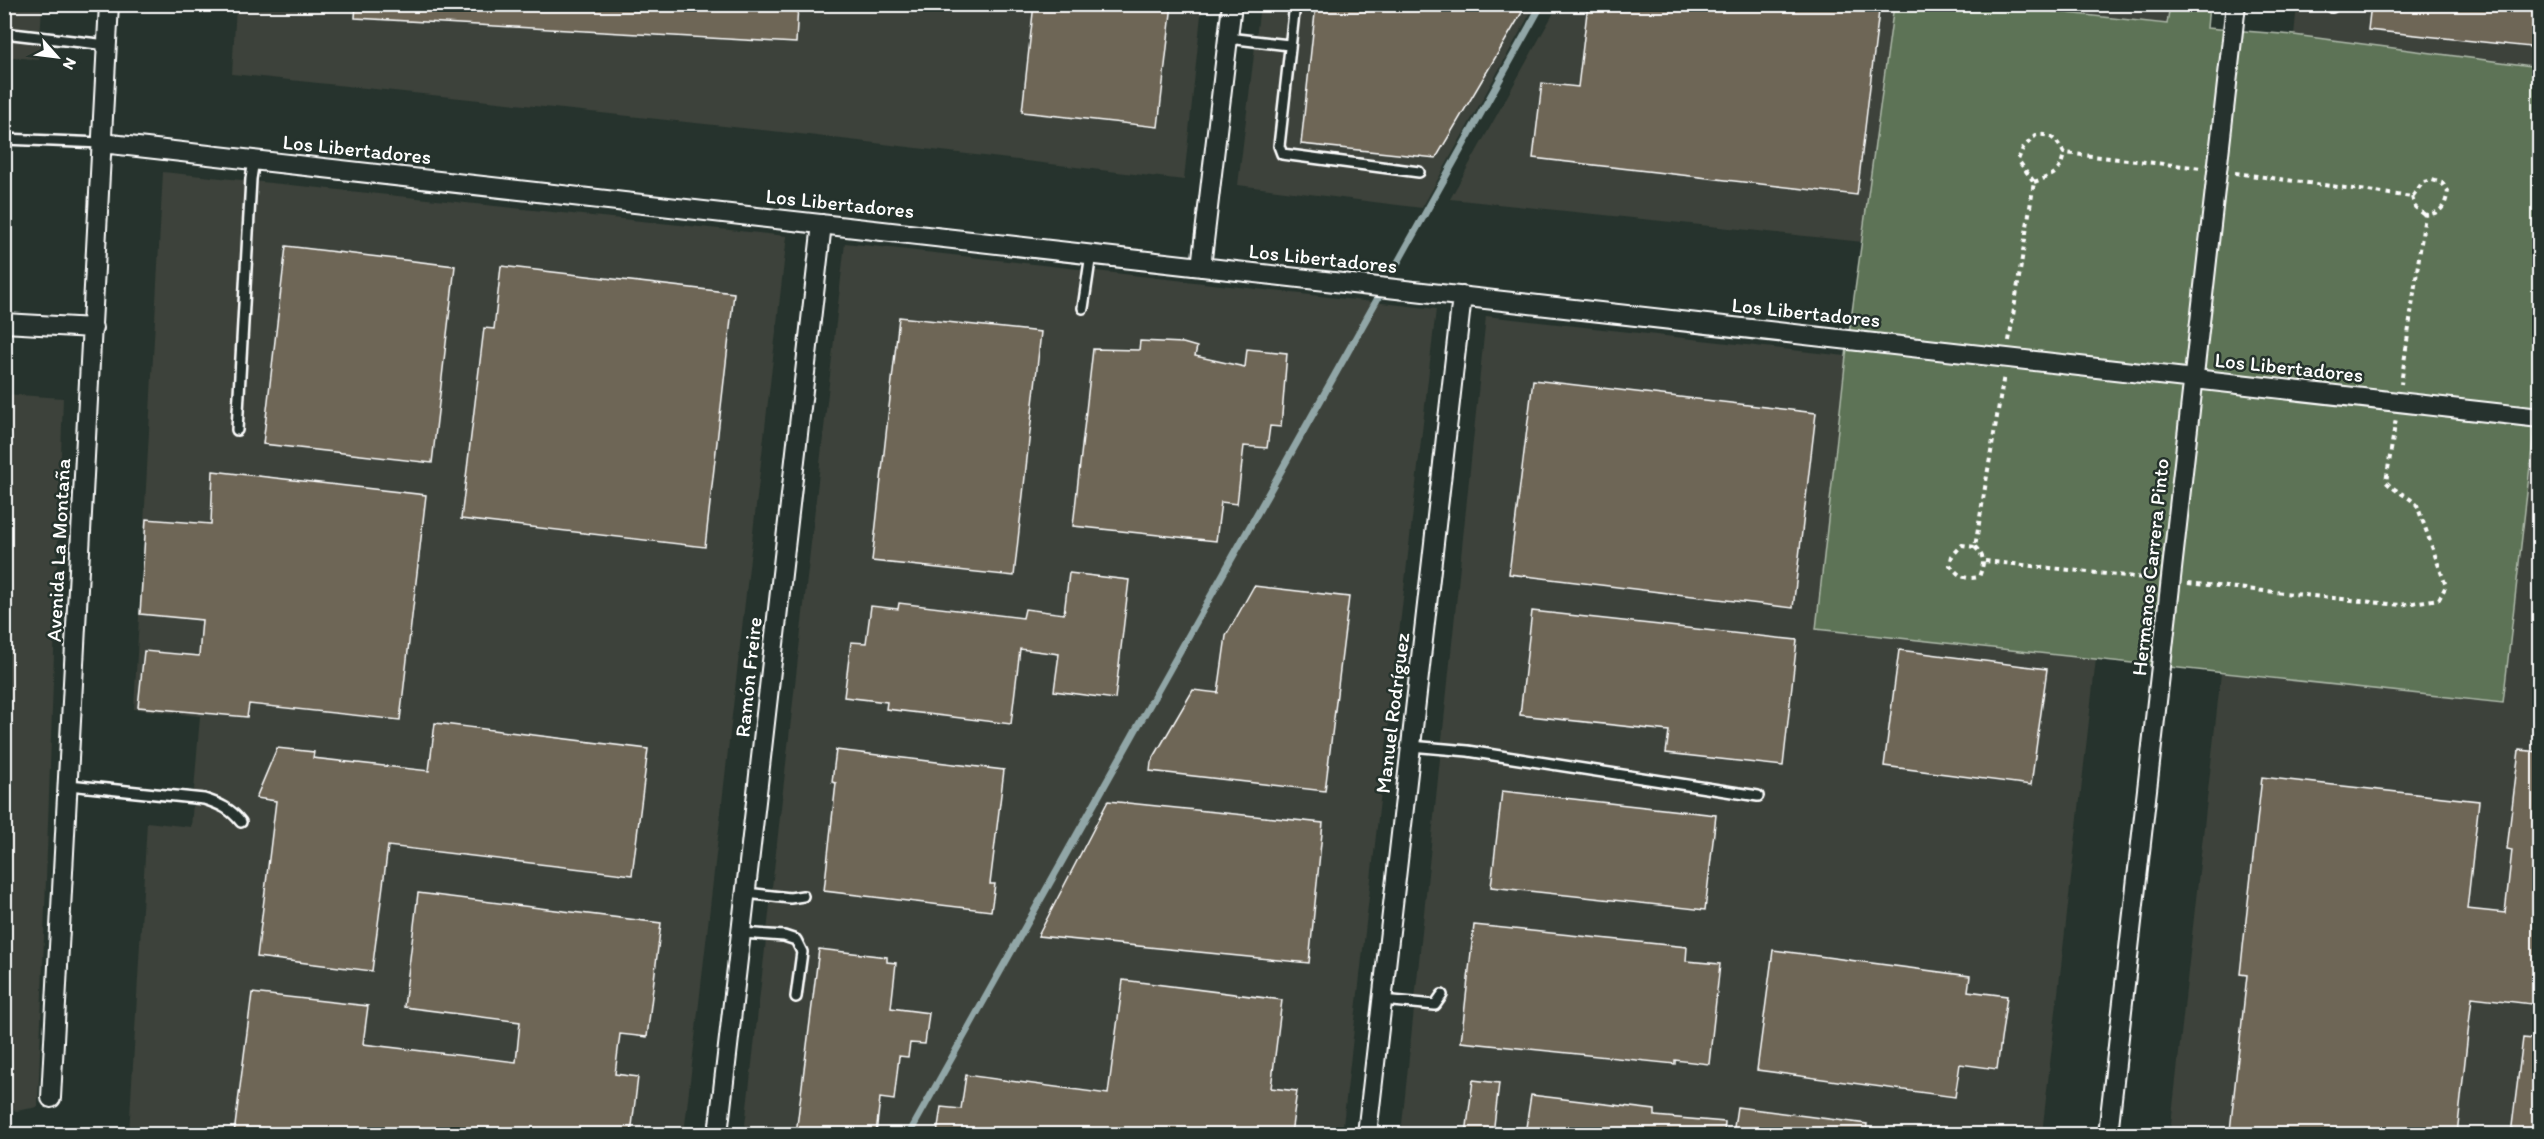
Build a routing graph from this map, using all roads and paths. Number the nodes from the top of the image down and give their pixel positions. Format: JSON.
{"nodes":[{"id":1,"x":109,"y":4,"type":"edge"},
{"id":2,"x":1232,"y":4,"type":"edge"},
{"id":3,"x":1294,"y":4,"type":"edge"},
{"id":4,"x":2236,"y":4,"type":"edge"},
{"id":5,"x":4,"y":33,"type":"edge"},
{"id":6,"x":1228,"y":38,"type":"junction"},
{"id":7,"x":107,"y":45,"type":"junction"},
{"id":8,"x":1289,"y":45,"type":"junction"},
{"id":9,"x":4,"y":139,"type":"edge"},
{"id":10,"x":102,"y":142,"type":"junction"},
{"id":11,"x":2064,"y":153,"type":"dead end"},
{"id":12,"x":254,"y":159,"type":"junction"},
{"id":13,"x":1419,"y":172,"type":"dead end"},
{"id":14,"x":2034,"y":182,"type":"dead end"},
{"id":15,"x":2412,"y":197,"type":"dead end"},
{"id":16,"x":2425,"y":215,"type":"dead end"},
{"id":17,"x":822,"y":224,"type":"junction"},
{"id":18,"x":1091,"y":254,"type":"junction"},
{"id":19,"x":1201,"y":267,"type":"junction"},
{"id":20,"x":1462,"y":296,"type":"junction"},
{"id":21,"x":1083,"y":308,"type":"dead end"},
{"id":22,"x":4,"y":323,"type":"edge"},
{"id":23,"x":93,"y":328,"type":"junction"},
{"id":24,"x":2007,"y":357,"type":"junction"},
{"id":25,"x":2194,"y":379,"type":"junction"},
{"id":26,"x":2540,"y":418,"type":"edge"},
{"id":27,"x":237,"y":430,"type":"dead end"},
{"id":28,"x":1974,"y":547,"type":"junction"},
{"id":29,"x":1411,"y":746,"type":"junction"},
{"id":30,"x":69,"y":785,"type":"junction"},
{"id":31,"x":1758,"y":796,"type":"dead end"},
{"id":32,"x":241,"y":822,"type":"dead end"},
{"id":33,"x":746,"y":893,"type":"junction"},
{"id":34,"x":803,"y":896,"type":"dead end"},
{"id":35,"x":741,"y":933,"type":"junction"},
{"id":36,"x":1442,"y":995,"type":"dead end"},
{"id":37,"x":796,"y":997,"type":"dead end"},
{"id":38,"x":1382,"y":1000,"type":"junction"},
{"id":39,"x":51,"y":1098,"type":"dead end"},
{"id":40,"x":718,"y":1134,"type":"edge"},
{"id":41,"x":1367,"y":1134,"type":"edge"},
{"id":42,"x":2109,"y":1134,"type":"edge"}],
"edges":[{"from":1,"to":7,"type":"street","name":"Avenida La Montaña"},
{"from":2,"to":6,"type":"street"},
{"from":3,"to":8,"type":"lane"},
{"from":4,"to":25,"type":"street","name":"Hermanos Carrera Pinto"},
{"from":5,"to":7,"type":"lane"},
{"from":6,"to":8,"type":"lane"},
{"from":6,"to":19,"type":"street"},
{"from":7,"to":10,"type":"street","name":"Avenida La Montaña"},
{"from":8,"to":13,"type":"lane"},
{"from":9,"to":10,"type":"lane"},
{"from":10,"to":12,"type":"street","name":"Los Libertadores"},
{"from":10,"to":23,"type":"street","name":"Avenida La Montaña"},
{"from":11,"to":14,"type":"path"},
{"from":12,"to":17,"type":"street","name":"Los Libertadores"},
{"from":12,"to":27,"type":"lane"},
{"from":15,"to":16,"type":"path"},
{"from":17,"to":18,"type":"street","name":"Los Libertadores"},
{"from":17,"to":33,"type":"street","name":"Ramón Freire"},
{"from":18,"to":19,"type":"street","name":"Los Libertadores"},
{"from":18,"to":21,"type":"lane"},
{"from":19,"to":20,"type":"street","name":"Los Libertadores"},
{"from":20,"to":24,"type":"street","name":"Los Libertadores"},
{"from":20,"to":29,"type":"street","name":"Manuel Rodríguez"},
{"from":22,"to":23,"type":"street"},
{"from":23,"to":30,"type":"street","name":"Avenida La Montaña"},
{"from":24,"to":25,"type":"street","name":"Los Libertadores"},
{"from":24,"to":28,"type":"path"},
{"from":25,"to":26,"type":"street","name":"Los Libertadores"},
{"from":25,"to":42,"type":"street","name":"Hermanos Carrera Pinto"},
{"from":28,"to":28,"type":"path"},
{"from":29,"to":31,"type":"lane"},
{"from":29,"to":38,"type":"street","name":"Manuel Rodríguez"},
{"from":30,"to":32,"type":"lane"},
{"from":30,"to":39,"type":"street","name":"Avenida La Montaña"},
{"from":33,"to":34,"type":"lane"},
{"from":33,"to":35,"type":"street","name":"Ramón Freire"},
{"from":35,"to":37,"type":"lane"},
{"from":35,"to":40,"type":"street","name":"Ramón Freire"},
{"from":36,"to":38,"type":"lane"},
{"from":38,"to":41,"type":"street","name":"Manuel Rodríguez"}]}
